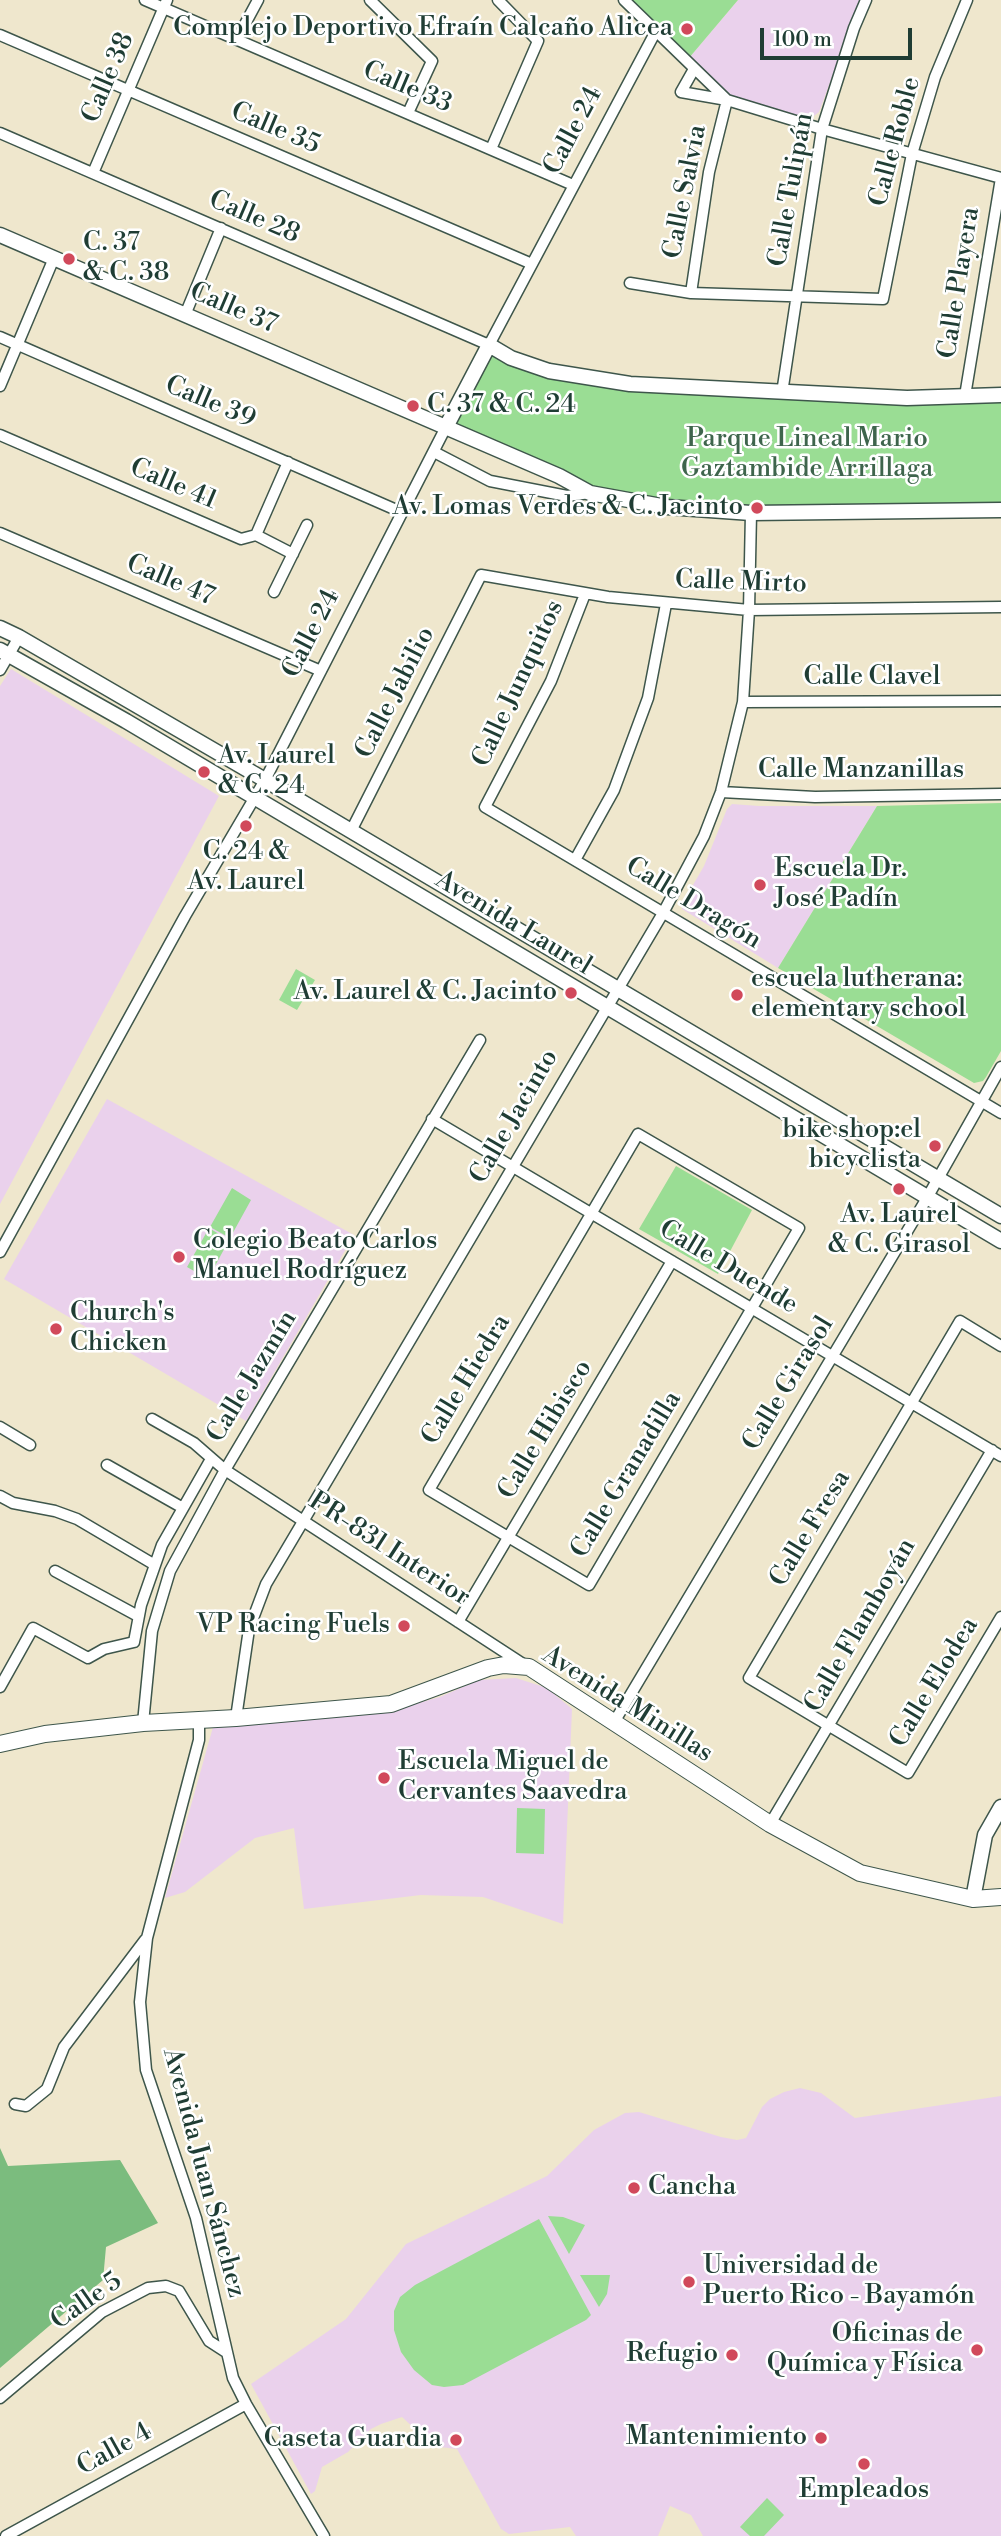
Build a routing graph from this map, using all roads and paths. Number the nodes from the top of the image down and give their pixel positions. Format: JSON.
{"nodes":[{"id":1,"x":145,"y":0,"type":"edge"},
{"id":2,"x":258,"y":0,"type":"edge"},
{"id":3,"x":370,"y":0,"type":"edge"},
{"id":4,"x":498,"y":0,"type":"edge"},
{"id":5,"x":624,"y":0,"type":"edge"},
{"id":6,"x":866,"y":0,"type":"edge"},
{"id":7,"x":967,"y":0,"type":"edge"},
{"id":8,"x":165,"y":4,"type":"edge"},
{"id":9,"x":656,"y":31,"type":"junction"},
{"id":10,"x":0,"y":35,"type":"edge"},
{"id":11,"x":237,"y":39,"type":"junction"},
{"id":12,"x":694,"y":69,"type":"junction"},
{"id":13,"x":128,"y":90,"type":"junction"},
{"id":14,"x":727,"y":100,"type":"junction"},
{"id":15,"x":408,"y":113,"type":"junction"},
{"id":16,"x":822,"y":129,"type":"junction"},
{"id":17,"x":0,"y":133,"type":"edge"},
{"id":18,"x":491,"y":149,"type":"junction"},
{"id":19,"x":912,"y":154,"type":"junction"},
{"id":20,"x":93,"y":173,"type":"junction"},
{"id":21,"x":1001,"y":178,"type":"edge"},
{"id":22,"x":573,"y":185,"type":"junction"},
{"id":23,"x":221,"y":228,"type":"junction"},
{"id":24,"x":0,"y":235,"type":"edge"},
{"id":25,"x":54,"y":258,"type":"junction"},
{"id":26,"x":532,"y":264,"type":"junction"},
{"id":27,"x":630,"y":283,"type":"dead end"},
{"id":28,"x":691,"y":293,"type":"junction"},
{"id":29,"x":797,"y":297,"type":"junction"},
{"id":30,"x":185,"y":314,"type":"junction"},
{"id":31,"x":0,"y":337,"type":"edge"},
{"id":32,"x":18,"y":345,"type":"junction"},
{"id":33,"x":489,"y":345,"type":"junction"},
{"id":34,"x":0,"y":386,"type":"edge"},
{"id":35,"x":782,"y":393,"type":"junction"},
{"id":36,"x":1001,"y":395,"type":"edge"},
{"id":37,"x":965,"y":396,"type":"junction"},
{"id":38,"x":446,"y":427,"type":"junction"},
{"id":39,"x":0,"y":435,"type":"edge"},
{"id":40,"x":434,"y":452,"type":"junction"},
{"id":41,"x":288,"y":462,"type":"junction"},
{"id":42,"x":590,"y":493,"type":"junction"},
{"id":43,"x":1001,"y":510,"type":"edge"},
{"id":44,"x":401,"y":512,"type":"junction"},
{"id":45,"x":751,"y":513,"type":"junction"},
{"id":46,"x":307,"y":525,"type":"dead end"},
{"id":47,"x":0,"y":533,"type":"edge"},
{"id":48,"x":256,"y":536,"type":"junction"},
{"id":49,"x":293,"y":554,"type":"junction"},
{"id":50,"x":481,"y":575,"type":"joint"},
{"id":51,"x":274,"y":592,"type":"dead end"},
{"id":52,"x":585,"y":594,"type":"junction"},
{"id":53,"x":666,"y":604,"type":"junction"},
{"id":54,"x":1001,"y":607,"type":"edge"},
{"id":55,"x":749,"y":610,"type":"junction"},
{"id":56,"x":0,"y":628,"type":"edge"},
{"id":57,"x":19,"y":637,"type":"junction"},
{"id":58,"x":4,"y":652,"type":"edge"},
{"id":59,"x":0,"y":670,"type":"edge"},
{"id":60,"x":321,"y":671,"type":"junction"},
{"id":61,"x":1001,"y":701,"type":"edge"},
{"id":62,"x":743,"y":702,"type":"junction"},
{"id":63,"x":265,"y":780,"type":"junction"},
{"id":64,"x":721,"y":792,"type":"junction"},
{"id":65,"x":492,"y":793,"type":"joint"},
{"id":66,"x":1001,"y":794,"type":"edge"},
{"id":67,"x":254,"y":799,"type":"junction"},
{"id":68,"x":351,"y":831,"type":"junction"},
{"id":69,"x":575,"y":860,"type":"junction"},
{"id":70,"x":663,"y":913,"type":"junction"},
{"id":71,"x":617,"y":988,"type":"junction"},
{"id":72,"x":606,"y":1007,"type":"junction"},
{"id":73,"x":480,"y":1040,"type":"dead end"},
{"id":74,"x":1001,"y":1067,"type":"edge"},
{"id":75,"x":982,"y":1102,"type":"junction"},
{"id":76,"x":1001,"y":1113,"type":"edge"},
{"id":77,"x":432,"y":1119,"type":"junction"},
{"id":78,"x":513,"y":1167,"type":"junction"},
{"id":79,"x":937,"y":1178,"type":"junction"},
{"id":80,"x":927,"y":1198,"type":"junction"},
{"id":81,"x":592,"y":1214,"type":"junction"},
{"id":82,"x":1001,"y":1216,"type":"edge"},
{"id":83,"x":1001,"y":1241,"type":"edge"},
{"id":84,"x":0,"y":1252,"type":"edge"},
{"id":85,"x":672,"y":1261,"type":"junction"},
{"id":86,"x":752,"y":1309,"type":"junction"},
{"id":87,"x":1001,"y":1346,"type":"edge"},
{"id":88,"x":832,"y":1356,"type":"junction"},
{"id":89,"x":912,"y":1403,"type":"junction"},
{"id":90,"x":152,"y":1419,"type":"dead end"},
{"id":91,"x":0,"y":1427,"type":"edge"},
{"id":92,"x":30,"y":1445,"type":"dead end"},
{"id":93,"x":996,"y":1453,"type":"edge"},
{"id":94,"x":211,"y":1459,"type":"junction"},
{"id":95,"x":107,"y":1465,"type":"dead end"},
{"id":96,"x":225,"y":1470,"type":"junction"},
{"id":97,"x":0,"y":1496,"type":"edge"},
{"id":98,"x":183,"y":1508,"type":"junction"},
{"id":99,"x":303,"y":1520,"type":"junction"},
{"id":100,"x":509,"y":1537,"type":"junction"},
{"id":101,"x":155,"y":1564,"type":"junction"},
{"id":102,"x":55,"y":1571,"type":"dead end"},
{"id":103,"x":138,"y":1616,"type":"junction"},
{"id":104,"x":1001,"y":1617,"type":"edge"},
{"id":105,"x":458,"y":1622,"type":"junction"},
{"id":106,"x":528,"y":1667,"type":"junction"},
{"id":107,"x":0,"y":1687,"type":"edge"},
{"id":108,"x":236,"y":1718,"type":"junction"},
{"id":109,"x":199,"y":1719,"type":"junction"},
{"id":110,"x":142,"y":1723,"type":"junction"},
{"id":111,"x":613,"y":1724,"type":"junction"},
{"id":112,"x":829,"y":1726,"type":"junction"},
{"id":113,"x":0,"y":1744,"type":"edge"},
{"id":114,"x":1001,"y":1807,"type":"edge"},
{"id":115,"x":770,"y":1824,"type":"junction"},
{"id":116,"x":1001,"y":1898,"type":"edge"},
{"id":117,"x":973,"y":1899,"type":"junction"},
{"id":118,"x":147,"y":1938,"type":"junction"},
{"id":119,"x":15,"y":2104,"type":"dead end"},
{"id":120,"x":226,"y":2352,"type":"junction"},
{"id":121,"x":0,"y":2398,"type":"edge"},
{"id":122,"x":246,"y":2404,"type":"junction"},
{"id":123,"x":6,"y":2536,"type":"edge"},
{"id":124,"x":324,"y":2536,"type":"edge"}],
"edges":[{"from":1,"to":8,"type":"street","name":"Calle 33"},
{"from":2,"to":11,"type":"street"},
{"from":3,"to":15,"type":"street"},
{"from":4,"to":18,"type":"street"},
{"from":5,"to":9,"type":"street"},
{"from":6,"to":16,"type":"street","name":"Calle Tulipán"},
{"from":7,"to":19,"type":"street","name":"Calle Roble"},
{"from":8,"to":11,"type":"street","name":"Calle 33"},
{"from":8,"to":13,"type":"street","name":"Calle 38"},
{"from":9,"to":12,"type":"street"},
{"from":9,"to":22,"type":"street","name":"Calle 24"},
{"from":10,"to":13,"type":"street","name":"Calle 35"},
{"from":11,"to":15,"type":"street","name":"Calle 33"},
{"from":12,"to":14,"type":"street"},
{"from":12,"to":14,"type":"street"},
{"from":13,"to":20,"type":"street","name":"Calle 38"},
{"from":13,"to":26,"type":"street","name":"Calle 35"},
{"from":14,"to":16,"type":"street"},
{"from":14,"to":28,"type":"street","name":"Calle Salvia"},
{"from":15,"to":18,"type":"street","name":"Calle 33"},
{"from":16,"to":19,"type":"street"},
{"from":16,"to":29,"type":"street","name":"Calle Tulipán"},
{"from":17,"to":20,"type":"street","name":"Calle 28"},
{"from":18,"to":22,"type":"street","name":"Calle 33"},
{"from":19,"to":21,"type":"street"},
{"from":19,"to":29,"type":"street","name":"Calle Roble"},
{"from":20,"to":23,"type":"street","name":"Calle 28"},
{"from":21,"to":37,"type":"street","name":"Calle Playera"},
{"from":22,"to":26,"type":"street","name":"Calle 24"},
{"from":23,"to":30,"type":"street"},
{"from":23,"to":33,"type":"street","name":"Calle 28"},
{"from":24,"to":25,"type":"street","name":"Calle 37"},
{"from":25,"to":30,"type":"street","name":"Calle 37"},
{"from":25,"to":32,"type":"street"},
{"from":26,"to":33,"type":"street","name":"Calle 24"},
{"from":27,"to":28,"type":"street"},
{"from":28,"to":29,"type":"street"},
{"from":29,"to":35,"type":"street","name":"Calle Tulipán"},
{"from":30,"to":38,"type":"street","name":"Calle 37"},
{"from":31,"to":32,"type":"street","name":"Calle 39"},
{"from":32,"to":34,"type":"street"},
{"from":32,"to":41,"type":"street","name":"Calle 39"},
{"from":33,"to":35,"type":"street"},
{"from":33,"to":38,"type":"street","name":"Calle 24"},
{"from":35,"to":37,"type":"street"},
{"from":36,"to":37,"type":"street"},
{"from":38,"to":40,"type":"street","name":"Calle 24"},
{"from":38,"to":42,"type":"street","name":"Calle 37"},
{"from":39,"to":48,"type":"street","name":"Calle 41"},
{"from":40,"to":42,"type":"street"},
{"from":40,"to":44,"type":"street","name":"Calle 24"},
{"from":41,"to":44,"type":"street","name":"Calle 39"},
{"from":41,"to":48,"type":"street"},
{"from":42,"to":45,"type":"street","name":"Calle 37"},
{"from":43,"to":45,"type":"street","name":"Calle 37"},
{"from":44,"to":60,"type":"street","name":"Calle 24"},
{"from":45,"to":55,"type":"street","name":"Calle Jacinto"},
{"from":46,"to":49,"type":"street"},
{"from":47,"to":60,"type":"street","name":"Calle 47"},
{"from":48,"to":49,"type":"street","name":"Calle 41"},
{"from":49,"to":51,"type":"street"},
{"from":50,"to":52,"type":"street","name":"Calle Mirto"},
{"from":50,"to":68,"type":"street","name":"Calle Jabilio"},
{"from":52,"to":53,"type":"street","name":"Calle Mirto"},
{"from":52,"to":65,"type":"street","name":"Calle Junquitos"},
{"from":53,"to":55,"type":"street","name":"Calle Mirto"},
{"from":53,"to":69,"type":"street"},
{"from":54,"to":55,"type":"street","name":"Calle Mirto"},
{"from":55,"to":62,"type":"street","name":"Calle Jacinto"},
{"from":56,"to":57,"type":"street","name":"Avenida Laurel"},
{"from":57,"to":58,"type":"street"},
{"from":57,"to":63,"type":"street","name":"Avenida Laurel"},
{"from":58,"to":59,"type":"street"},
{"from":58,"to":67,"type":"street","name":"Avenida Laurel"},
{"from":60,"to":63,"type":"street","name":"Calle 24"},
{"from":61,"to":62,"type":"street","name":"Calle Clavel"},
{"from":62,"to":64,"type":"street","name":"Calle Jacinto"},
{"from":63,"to":67,"type":"street","name":"Calle 24"},
{"from":63,"to":68,"type":"street","name":"Avenida Laurel"},
{"from":64,"to":66,"type":"street","name":"Calle Manzanillas"},
{"from":64,"to":70,"type":"street","name":"Calle Jacinto"},
{"from":65,"to":69,"type":"street","name":"Calle Dragón"},
{"from":67,"to":72,"type":"street","name":"Avenida Laurel"},
{"from":67,"to":84,"type":"street","name":"Calle 24"},
{"from":68,"to":71,"type":"street","name":"Avenida Laurel"},
{"from":69,"to":70,"type":"street","name":"Calle Dragón"},
{"from":70,"to":71,"type":"street","name":"Calle Jacinto"},
{"from":70,"to":75,"type":"street","name":"Calle Dragón"},
{"from":71,"to":72,"type":"street","name":"Calle Jacinto"},
{"from":71,"to":79,"type":"street","name":"Avenida Laurel"},
{"from":72,"to":78,"type":"street","name":"Calle Jacinto"},
{"from":72,"to":80,"type":"street","name":"Avenida Laurel"},
{"from":73,"to":77,"type":"street","name":"Calle Jazmín"},
{"from":74,"to":75,"type":"street","name":"Calle Girasol"},
{"from":75,"to":76,"type":"street","name":"Calle Dragón"},
{"from":75,"to":79,"type":"street","name":"Calle Girasol"},
{"from":77,"to":78,"type":"street","name":"Calle Duende"},
{"from":77,"to":96,"type":"street","name":"Calle Jazmín"},
{"from":78,"to":81,"type":"street","name":"Calle Duende"},
{"from":78,"to":99,"type":"street","name":"Calle Jacinto"},
{"from":79,"to":80,"type":"street","name":"Calle Girasol"},
{"from":79,"to":82,"type":"street","name":"Avenida Laurel"},
{"from":80,"to":83,"type":"street","name":"Avenida Laurel"},
{"from":80,"to":88,"type":"street","name":"Calle Girasol"},
{"from":81,"to":85,"type":"street","name":"Calle Duende"},
{"from":81,"to":86,"type":"street"},
{"from":81,"to":100,"type":"street","name":"Calle Hiedra"},
{"from":85,"to":86,"type":"street","name":"Calle Duende"},
{"from":85,"to":100,"type":"street","name":"Calle Hibisco"},
{"from":86,"to":88,"type":"street","name":"Calle Duende"},
{"from":86,"to":100,"type":"street","name":"Calle Granadilla"},
{"from":87,"to":89,"type":"street","name":"Calle Fresa"},
{"from":88,"to":89,"type":"street","name":"Calle Duende"},
{"from":88,"to":111,"type":"street","name":"Calle Girasol"},
{"from":89,"to":93,"type":"street","name":"Calle Duende"},
{"from":89,"to":112,"type":"street","name":"Calle Fresa"},
{"from":90,"to":94,"type":"street","name":"PR-831 Interior"},
{"from":91,"to":92,"type":"street"},
{"from":93,"to":112,"type":"street","name":"Calle Flamboyán"},
{"from":94,"to":96,"type":"street","name":"PR-831 Interior"},
{"from":94,"to":98,"type":"street"},
{"from":95,"to":98,"type":"street"},
{"from":96,"to":99,"type":"street","name":"PR-831 Interior"},
{"from":96,"to":110,"type":"street","name":"Calle Jazmín"},
{"from":97,"to":101,"type":"street"},
{"from":98,"to":101,"type":"street"},
{"from":99,"to":105,"type":"street","name":"PR-831 Interior"},
{"from":99,"to":108,"type":"street","name":"Calle Jacinto"},
{"from":100,"to":105,"type":"street","name":"Calle Hibisco"},
{"from":101,"to":103,"type":"street"},
{"from":102,"to":103,"type":"street"},
{"from":103,"to":107,"type":"street"},
{"from":104,"to":112,"type":"street","name":"Calle Elodea"},
{"from":105,"to":106,"type":"street","name":"PR-831 Interior"},
{"from":106,"to":108,"type":"main road","name":"Avenida Minillas"},
{"from":106,"to":111,"type":"main road","name":"Avenida Minillas"},
{"from":108,"to":109,"type":"main road","name":"Avenida Minillas"},
{"from":109,"to":110,"type":"main road","name":"Avenida Minillas"},
{"from":109,"to":118,"type":"street","name":"Avenida Juan Sánchez"},
{"from":110,"to":113,"type":"main road","name":"Avenida Minillas"},
{"from":111,"to":115,"type":"main road","name":"Avenida Minillas"},
{"from":112,"to":115,"type":"street","name":"Calle Flamboyán"},
{"from":114,"to":117,"type":"street"},
{"from":115,"to":117,"type":"main road","name":"Avenida Minillas"},
{"from":116,"to":117,"type":"main road","name":"Avenida Minillas"},
{"from":118,"to":119,"type":"street"},
{"from":118,"to":120,"type":"street","name":"Avenida Juan Sánchez"},
{"from":120,"to":121,"type":"street","name":"Calle 5"},
{"from":120,"to":122,"type":"street","name":"Avenida Juan Sánchez"},
{"from":122,"to":123,"type":"street","name":"Calle 4"},
{"from":122,"to":124,"type":"street","name":"Avenida Juan Sánchez"}]}
